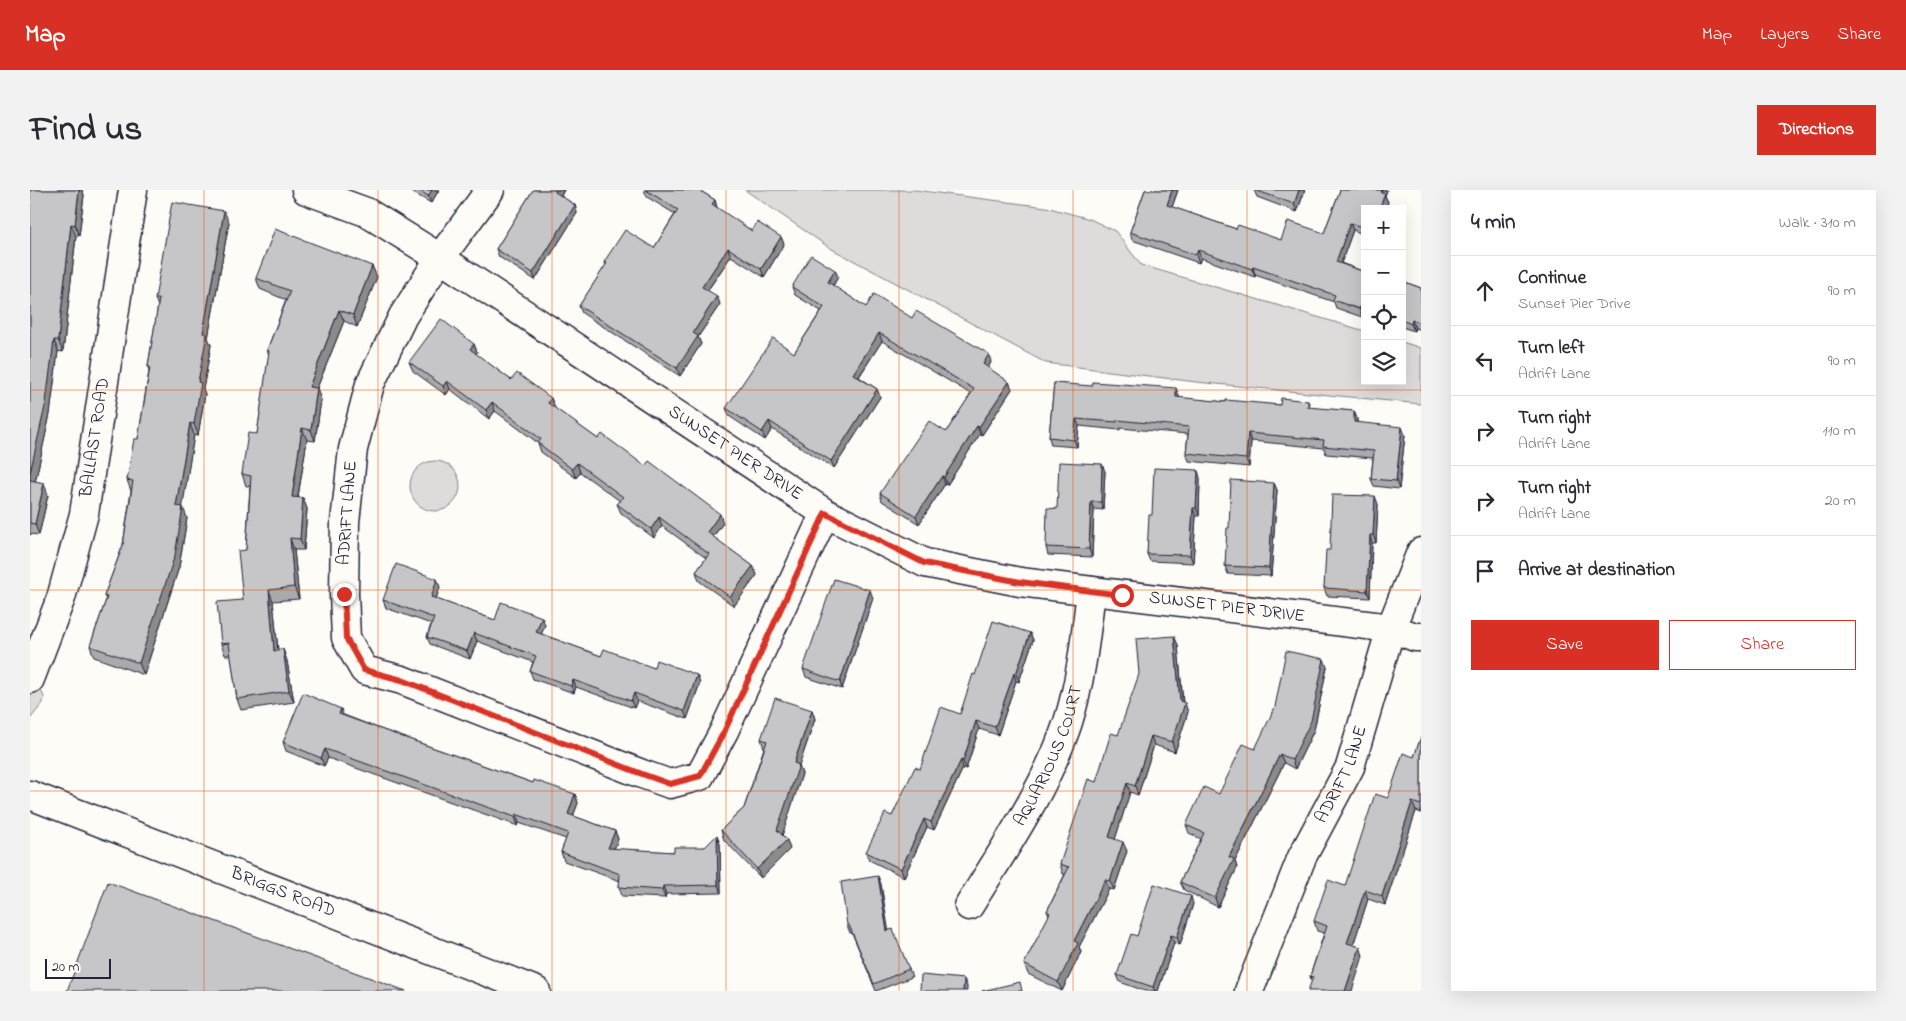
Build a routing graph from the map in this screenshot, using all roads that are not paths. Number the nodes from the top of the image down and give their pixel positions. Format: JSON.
{"nodes":[{"id":1,"x":133,"y":190,"type":"edge"},
{"id":2,"x":306,"y":190,"type":"edge"},
{"id":3,"x":490,"y":190,"type":"edge"},
{"id":4,"x":440,"y":258,"type":"junction"},
{"id":5,"x":825,"y":513,"type":"junction"},
{"id":6,"x":1421,"y":552,"type":"edge"},
{"id":7,"x":1091,"y":591,"type":"junction"},
{"id":8,"x":1412,"y":638,"type":"edge"},
{"id":9,"x":30,"y":679,"type":"edge"},
{"id":10,"x":30,"y":794,"type":"edge"},
{"id":11,"x":969,"y":906,"type":"dead end"},
{"id":12,"x":536,"y":991,"type":"edge"},
{"id":13,"x":1248,"y":991,"type":"edge"}],
"edges":[{"from":1,"to":9,"type":"street","name":"BALLAST ROAD"},
{"from":2,"to":4,"type":"street","name":"SUNSET PIER DRIVE"},
{"from":3,"to":4,"type":"street","name":"ADRIFT LANE"},
{"from":4,"to":5,"type":"street","name":"SUNSET PIER DRIVE"},
{"from":4,"to":5,"type":"street","name":"ADRIFT LANE"},
{"from":5,"to":7,"type":"street","name":"SUNSET PIER DRIVE"},
{"from":6,"to":8,"type":"street","name":"ADRIFT LANE"},
{"from":7,"to":8,"type":"street","name":"SUNSET PIER DRIVE"},
{"from":7,"to":11,"type":"street","name":"AQUARIOUS COURT"},
{"from":8,"to":13,"type":"street","name":"ADRIFT LANE"},
{"from":10,"to":12,"type":"street","name":"BRIGGS ROAD"}]}
